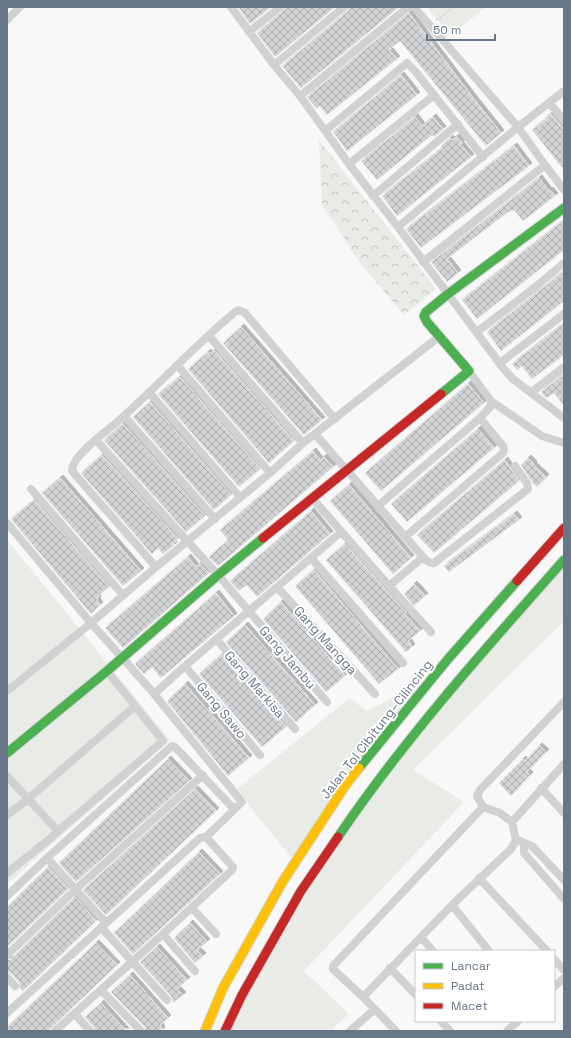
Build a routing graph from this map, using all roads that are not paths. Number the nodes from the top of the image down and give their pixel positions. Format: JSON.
{"nodes":[{"id":1,"x":20,"y":7,"type":"edge"},
{"id":2,"x":231,"y":7,"type":"edge"},
{"id":3,"x":280,"y":7,"type":"edge"},
{"id":4,"x":344,"y":7,"type":"edge"},
{"id":5,"x":408,"y":7,"type":"edge"},
{"id":6,"x":414,"y":7,"type":"edge"},
{"id":7,"x":7,"y":20,"type":"edge"},
{"id":8,"x":249,"y":32,"type":"junction"},
{"id":9,"x":274,"y":64,"type":"junction"},
{"id":10,"x":564,"y":91,"type":"edge"},
{"id":11,"x":434,"y":95,"type":"junction"},
{"id":12,"x":300,"y":96,"type":"junction"},
{"id":13,"x":550,"y":103,"type":"junction"},
{"id":14,"x":564,"y":121,"type":"edge"},
{"id":15,"x":458,"y":124,"type":"junction"},
{"id":16,"x":518,"y":127,"type":"junction"},
{"id":17,"x":325,"y":131,"type":"junction"},
{"id":18,"x":483,"y":157,"type":"junction"},
{"id":19,"x":349,"y":164,"type":"junction"},
{"id":20,"x":545,"y":165,"type":"junction"},
{"id":21,"x":564,"y":190,"type":"edge"},
{"id":22,"x":373,"y":196,"type":"junction"},
{"id":23,"x":564,"y":208,"type":"edge"},
{"id":24,"x":398,"y":227,"type":"junction"},
{"id":25,"x":423,"y":262,"type":"junction"},
{"id":26,"x":564,"y":263,"type":"edge"},
{"id":27,"x":448,"y":294,"type":"junction"},
{"id":28,"x":564,"y":314,"type":"edge"},
{"id":29,"x":477,"y":332,"type":"junction"},
{"id":30,"x":209,"y":336,"type":"junction"},
{"id":31,"x":440,"y":336,"type":"junction"},
{"id":32,"x":500,"y":363,"type":"junction"},
{"id":33,"x":177,"y":365,"type":"junction"},
{"id":34,"x":564,"y":367,"type":"edge"},
{"id":35,"x":469,"y":371,"type":"junction"},
{"id":36,"x":149,"y":392,"type":"junction"},
{"id":37,"x":532,"y":392,"type":"junction"},
{"id":38,"x":491,"y":401,"type":"junction"},
{"id":39,"x":124,"y":416,"type":"junction"},
{"id":40,"x":480,"y":418,"type":"junction"},
{"id":41,"x":564,"y":418,"type":"edge"},
{"id":42,"x":335,"y":419,"type":"junction"},
{"id":43,"x":315,"y":434,"type":"junction"},
{"id":44,"x":96,"y":440,"type":"junction"},
{"id":45,"x":304,"y":443,"type":"junction"},
{"id":46,"x":564,"y":443,"type":"edge"},
{"id":47,"x":515,"y":466,"type":"dead end"},
{"id":48,"x":348,"y":470,"type":"junction"},
{"id":49,"x":270,"y":473,"type":"junction"},
{"id":50,"x":31,"y":489,"type":"dead end"},
{"id":51,"x":240,"y":497,"type":"junction"},
{"id":52,"x":312,"y":498,"type":"junction"},
{"id":53,"x":379,"y":505,"type":"junction"},
{"id":54,"x":215,"y":519,"type":"junction"},
{"id":55,"x":7,"y":523,"type":"edge"},
{"id":56,"x":564,"y":528,"type":"edge"},
{"id":57,"x":341,"y":532,"type":"junction"},
{"id":58,"x":406,"y":537,"type":"junction"},
{"id":59,"x":187,"y":541,"type":"junction"},
{"id":60,"x":423,"y":557,"type":"junction"},
{"id":61,"x":310,"y":558,"type":"junction"},
{"id":62,"x":564,"y":560,"type":"edge"},
{"id":63,"x":156,"y":567,"type":"junction"},
{"id":64,"x":218,"y":575,"type":"junction"},
{"id":65,"x":389,"y":586,"type":"junction"},
{"id":66,"x":277,"y":587,"type":"junction"},
{"id":67,"x":123,"y":595,"type":"junction"},
{"id":68,"x":249,"y":611,"type":"junction"},
{"id":69,"x":91,"y":623,"type":"junction"},
{"id":70,"x":431,"y":632,"type":"dead end"},
{"id":71,"x":216,"y":639,"type":"junction"},
{"id":72,"x":122,"y":657,"type":"junction"},
{"id":73,"x":403,"y":663,"type":"dead end"},
{"id":74,"x":185,"y":666,"type":"junction"},
{"id":75,"x":107,"y":671,"type":"junction"},
{"id":76,"x":7,"y":691,"type":"edge"},
{"id":77,"x":154,"y":694,"type":"junction"},
{"id":78,"x":375,"y":694,"type":"dead end"},
{"id":79,"x":327,"y":702,"type":"dead end"},
{"id":80,"x":564,"y":702,"type":"edge"},
{"id":81,"x":135,"y":706,"type":"junction"},
{"id":82,"x":295,"y":729,"type":"dead end"},
{"id":83,"x":7,"y":753,"type":"edge"},
{"id":84,"x":260,"y":755,"type":"dead end"},
{"id":85,"x":562,"y":770,"type":"edge"},
{"id":86,"x":202,"y":775,"type":"junction"},
{"id":87,"x":7,"y":776,"type":"edge"},
{"id":88,"x":541,"y":788,"type":"junction"},
{"id":89,"x":28,"y":799,"type":"junction"},
{"id":90,"x":483,"y":807,"type":"junction"},
{"id":91,"x":234,"y":809,"type":"junction"},
{"id":92,"x":564,"y":813,"type":"edge"},
{"id":93,"x":7,"y":815,"type":"edge"},
{"id":94,"x":512,"y":822,"type":"junction"},
{"id":95,"x":56,"y":833,"type":"junction"},
{"id":96,"x":206,"y":837,"type":"junction"},
{"id":97,"x":516,"y":840,"type":"junction"},
{"id":98,"x":524,"y":844,"type":"junction"},
{"id":99,"x":46,"y":858,"type":"junction"},
{"id":100,"x":7,"y":873,"type":"edge"},
{"id":101,"x":479,"y":878,"type":"junction"},
{"id":102,"x":564,"y":880,"type":"edge"},
{"id":103,"x":76,"y":889,"type":"junction"},
{"id":104,"x":7,"y":896,"type":"edge"},
{"id":105,"x":564,"y":898,"type":"edge"},
{"id":106,"x":452,"y":906,"type":"junction"},
{"id":107,"x":192,"y":908,"type":"junction"},
{"id":108,"x":104,"y":925,"type":"junction"},
{"id":109,"x":163,"y":934,"type":"junction"},
{"id":110,"x":216,"y":934,"type":"dead end"},
{"id":111,"x":420,"y":937,"type":"junction"},
{"id":112,"x":432,"y":950,"type":"edge"},
{"id":113,"x":489,"y":950,"type":"edge"},
{"id":114,"x":546,"y":950,"type":"edge"},
{"id":115,"x":7,"y":955,"type":"edge"},
{"id":116,"x":555,"y":960,"type":"edge"},
{"id":117,"x":132,"y":963,"type":"junction"},
{"id":118,"x":390,"y":968,"type":"junction"},
{"id":119,"x":564,"y":970,"type":"edge"},
{"id":120,"x":195,"y":971,"type":"dead end"},
{"id":121,"x":7,"y":977,"type":"edge"},
{"id":122,"x":564,"y":978,"type":"edge"},
{"id":123,"x":15,"y":986,"type":"dead end"},
{"id":124,"x":555,"y":986,"type":"edge"},
{"id":125,"x":102,"y":990,"type":"junction"},
{"id":126,"x":415,"y":994,"type":"edge"},
{"id":127,"x":363,"y":997,"type":"junction"},
{"id":128,"x":167,"y":1000,"type":"dead end"},
{"id":129,"x":375,"y":1009,"type":"junction"},
{"id":130,"x":7,"y":1013,"type":"edge"},
{"id":131,"x":75,"y":1014,"type":"junction"},
{"id":132,"x":442,"y":1022,"type":"edge"},
{"id":133,"x":517,"y":1022,"type":"edge"},
{"id":134,"x":55,"y":1031,"type":"edge"},
{"id":135,"x":90,"y":1031,"type":"edge"},
{"id":136,"x":141,"y":1031,"type":"edge"},
{"id":137,"x":205,"y":1031,"type":"edge"},
{"id":138,"x":225,"y":1031,"type":"edge"},
{"id":139,"x":350,"y":1031,"type":"edge"},
{"id":140,"x":396,"y":1031,"type":"edge"},
{"id":141,"x":450,"y":1031,"type":"edge"},
{"id":142,"x":507,"y":1031,"type":"edge"}],
"edges":[{"from":1,"to":7,"type":"street"},
{"from":2,"to":8,"type":"street"},
{"from":3,"to":8,"type":"street"},
{"from":4,"to":9,"type":"street"},
{"from":5,"to":12,"type":"street"},
{"from":6,"to":16,"type":"street"},
{"from":8,"to":9,"type":"street"},
{"from":9,"to":12,"type":"street"},
{"from":10,"to":13,"type":"street"},
{"from":11,"to":15,"type":"street"},
{"from":11,"to":17,"type":"street"},
{"from":11,"to":19,"type":"street"},
{"from":12,"to":17,"type":"street"},
{"from":13,"to":14,"type":"street"},
{"from":13,"to":16,"type":"street"},
{"from":15,"to":18,"type":"street"},
{"from":15,"to":22,"type":"street"},
{"from":16,"to":18,"type":"street"},
{"from":16,"to":20,"type":"street"},
{"from":17,"to":19,"type":"street"},
{"from":18,"to":24,"type":"street"},
{"from":19,"to":22,"type":"street"},
{"from":20,"to":21,"type":"street"},
{"from":20,"to":25,"type":"street"},
{"from":22,"to":24,"type":"street"},
{"from":23,"to":27,"type":"main road"},
{"from":24,"to":25,"type":"street"},
{"from":25,"to":27,"type":"street"},
{"from":26,"to":29,"type":"street"},
{"from":27,"to":29,"type":"street"},
{"from":27,"to":31,"type":"main road"},
{"from":28,"to":32,"type":"street"},
{"from":29,"to":32,"type":"street"},
{"from":30,"to":33,"type":"street"},
{"from":30,"to":42,"type":"street"},
{"from":30,"to":45,"type":"street"},
{"from":31,"to":35,"type":"main road"},
{"from":31,"to":42,"type":"street"},
{"from":32,"to":37,"type":"street"},
{"from":33,"to":36,"type":"street"},
{"from":33,"to":49,"type":"street"},
{"from":34,"to":37,"type":"street"},
{"from":35,"to":38,"type":"street"},
{"from":35,"to":48,"type":"main road"},
{"from":36,"to":39,"type":"street"},
{"from":36,"to":51,"type":"street"},
{"from":37,"to":41,"type":"street"},
{"from":38,"to":40,"type":"street"},
{"from":38,"to":46,"type":"street"},
{"from":39,"to":44,"type":"street"},
{"from":39,"to":54,"type":"street"},
{"from":40,"to":53,"type":"street"},
{"from":40,"to":58,"type":"street"},
{"from":42,"to":43,"type":"street"},
{"from":43,"to":45,"type":"street"},
{"from":43,"to":48,"type":"street"},
{"from":44,"to":59,"type":"street","name":"Gang Jambu"},
{"from":44,"to":63,"type":"street"},
{"from":45,"to":49,"type":"street"},
{"from":47,"to":60,"type":"street"},
{"from":48,"to":52,"type":"main road"},
{"from":48,"to":53,"type":"street"},
{"from":49,"to":51,"type":"street"},
{"from":50,"to":67,"type":"street"},
{"from":51,"to":54,"type":"street"},
{"from":52,"to":57,"type":"street"},
{"from":52,"to":64,"type":"main road"},
{"from":53,"to":58,"type":"street"},
{"from":54,"to":59,"type":"street"},
{"from":55,"to":69,"type":"street"},
{"from":56,"to":137,"type":"main road","name":"Jalan Tol Cibitung–Cilincing"},
{"from":57,"to":61,"type":"street"},
{"from":57,"to":65,"type":"street"},
{"from":58,"to":60,"type":"street"},
{"from":59,"to":63,"type":"street"},
{"from":59,"to":64,"type":"street","name":"Gang Jambu"},
{"from":60,"to":65,"type":"street"},
{"from":61,"to":66,"type":"street"},
{"from":61,"to":73,"type":"street"},
{"from":62,"to":138,"type":"main road"},
{"from":63,"to":67,"type":"street"},
{"from":64,"to":68,"type":"street","name":"Gang Jambu"},
{"from":64,"to":72,"type":"main road"},
{"from":65,"to":70,"type":"street"},
{"from":66,"to":68,"type":"street"},
{"from":66,"to":78,"type":"street","name":"Gang Mangga"},
{"from":67,"to":69,"type":"street"},
{"from":68,"to":71,"type":"street"},
{"from":68,"to":79,"type":"street","name":"Gang Jambu"},
{"from":69,"to":72,"type":"street"},
{"from":69,"to":76,"type":"street"},
{"from":71,"to":74,"type":"street"},
{"from":71,"to":82,"type":"street","name":"Gang Markisa"},
{"from":72,"to":75,"type":"main road"},
{"from":72,"to":77,"type":"street"},
{"from":74,"to":77,"type":"street"},
{"from":74,"to":84,"type":"street","name":"Gang Sawo"},
{"from":75,"to":81,"type":"street"},
{"from":75,"to":83,"type":"main road"},
{"from":77,"to":91,"type":"street"},
{"from":80,"to":90,"type":"street"},
{"from":81,"to":89,"type":"street"},
{"from":81,"to":95,"type":"street"},
{"from":85,"to":88,"type":"street"},
{"from":86,"to":91,"type":"street"},
{"from":86,"to":99,"type":"street"},
{"from":86,"to":103,"type":"street"},
{"from":87,"to":89,"type":"street"},
{"from":88,"to":92,"type":"street"},
{"from":88,"to":94,"type":"street"},
{"from":89,"to":93,"type":"street"},
{"from":89,"to":95,"type":"street"},
{"from":90,"to":94,"type":"street"},
{"from":90,"to":127,"type":"street"},
{"from":91,"to":96,"type":"street"},
{"from":94,"to":97,"type":"street"},
{"from":95,"to":100,"type":"street"},
{"from":96,"to":107,"type":"street"},
{"from":96,"to":108,"type":"street"},
{"from":97,"to":98,"type":"street"},
{"from":97,"to":101,"type":"street"},
{"from":98,"to":102,"type":"street"},
{"from":98,"to":105,"type":"street"},
{"from":99,"to":103,"type":"street"},
{"from":99,"to":104,"type":"street"},
{"from":101,"to":106,"type":"street"},
{"from":101,"to":114,"type":"street"},
{"from":103,"to":108,"type":"street"},
{"from":103,"to":115,"type":"street"},
{"from":106,"to":111,"type":"street"},
{"from":106,"to":113,"type":"street"},
{"from":107,"to":109,"type":"street"},
{"from":107,"to":110,"type":"street"},
{"from":108,"to":117,"type":"street"},
{"from":108,"to":130,"type":"street"},
{"from":109,"to":117,"type":"street"},
{"from":109,"to":120,"type":"street"},
{"from":111,"to":112,"type":"street"},
{"from":111,"to":118,"type":"street"},
{"from":116,"to":119,"type":"street"},
{"from":117,"to":125,"type":"street"},
{"from":117,"to":128,"type":"street"},
{"from":118,"to":126,"type":"street"},
{"from":118,"to":127,"type":"street"},
{"from":121,"to":123,"type":"street"},
{"from":122,"to":124,"type":"street"},
{"from":125,"to":131,"type":"street"},
{"from":125,"to":136,"type":"street"},
{"from":127,"to":129,"type":"street"},
{"from":129,"to":139,"type":"street"},
{"from":129,"to":140,"type":"street"},
{"from":131,"to":134,"type":"street"},
{"from":131,"to":135,"type":"street"},
{"from":132,"to":141,"type":"street"},
{"from":133,"to":142,"type":"street"}]}
